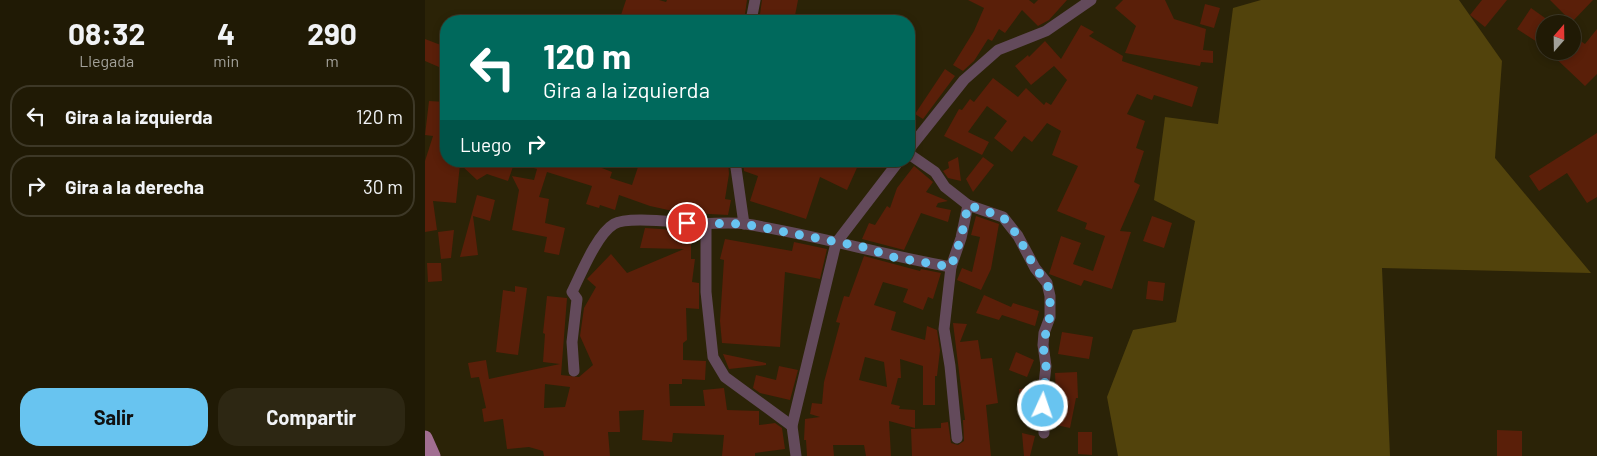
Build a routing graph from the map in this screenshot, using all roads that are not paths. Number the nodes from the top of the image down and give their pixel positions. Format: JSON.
{"nodes":[{"id":1,"x":755,"y":0,"type":"edge"},
{"id":2,"x":1091,"y":0,"type":"edge"},
{"id":3,"x":752,"y":15,"type":"edge"},
{"id":4,"x":915,"y":142,"type":"edge"},
{"id":5,"x":915,"y":158,"type":"edge"},
{"id":6,"x":736,"y":167,"type":"edge"},
{"id":7,"x":894,"y":167,"type":"edge"},
{"id":8,"x":968,"y":205,"type":"junction"},
{"id":9,"x":744,"y":224,"type":"junction"},
{"id":10,"x":706,"y":225,"type":"junction"},
{"id":11,"x":836,"y":243,"type":"junction"},
{"id":12,"x":951,"y":267,"type":"junction"},
{"id":13,"x":574,"y":371,"type":"dead end"},
{"id":14,"x":792,"y":426,"type":"junction"},
{"id":15,"x":1044,"y":433,"type":"dead end"},
{"id":16,"x":425,"y":438,"type":"edge"},
{"id":17,"x":957,"y":438,"type":"dead end"},
{"id":18,"x":433,"y":456,"type":"edge"},
{"id":19,"x":796,"y":456,"type":"edge"}],
"edges":[{"from":1,"to":3,"type":"street"},
{"from":2,"to":4,"type":"street"},
{"from":5,"to":8,"type":"street"},
{"from":6,"to":9,"type":"street"},
{"from":7,"to":11,"type":"street"},
{"from":8,"to":12,"type":"street"},
{"from":8,"to":15,"type":"street"},
{"from":9,"to":10,"type":"street"},
{"from":9,"to":11,"type":"street"},
{"from":10,"to":13,"type":"street"},
{"from":10,"to":14,"type":"street"},
{"from":11,"to":12,"type":"street"},
{"from":11,"to":14,"type":"street"},
{"from":12,"to":17,"type":"street"},
{"from":14,"to":19,"type":"street"},
{"from":16,"to":18,"type":"main road"}]}
